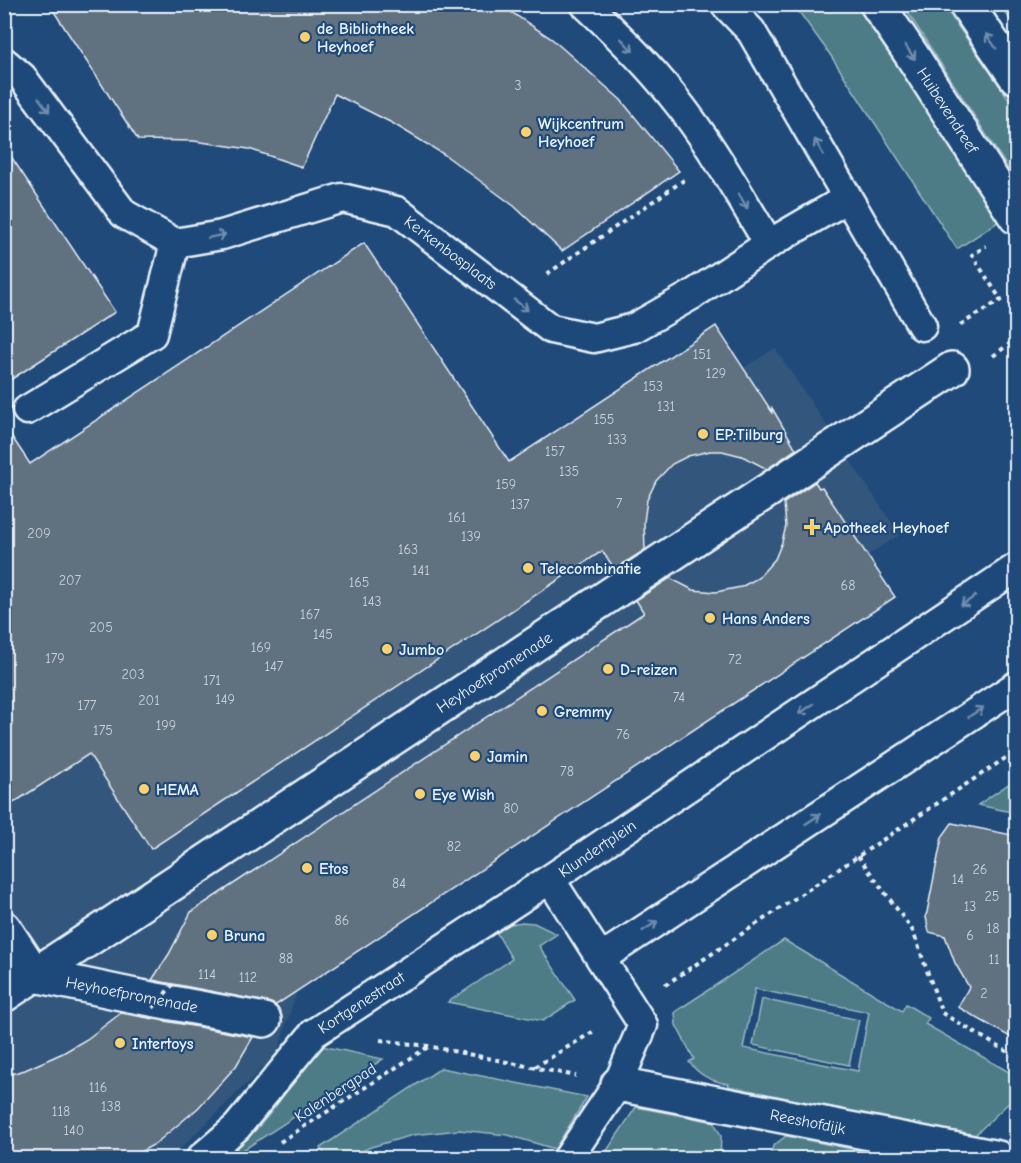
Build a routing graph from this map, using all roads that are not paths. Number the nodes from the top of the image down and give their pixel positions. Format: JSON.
{"nodes":[{"id":1,"x":585,"y":4,"type":"edge"},
{"id":2,"x":726,"y":4,"type":"edge"},
{"id":3,"x":877,"y":4,"type":"edge"},
{"id":4,"x":966,"y":4,"type":"edge"},
{"id":5,"x":4,"y":62,"type":"edge"},
{"id":6,"x":1017,"y":77,"type":"edge"},
{"id":7,"x":848,"y":198,"type":"junction"},
{"id":8,"x":1017,"y":217,"type":"edge"},
{"id":9,"x":175,"y":243,"type":"junction"},
{"id":10,"x":769,"y":244,"type":"junction"},
{"id":11,"x":922,"y":326,"type":"dead end"},
{"id":12,"x":952,"y":369,"type":"dead end"},
{"id":13,"x":27,"y":410,"type":"dead end"},
{"id":14,"x":1017,"y":568,"type":"edge"},
{"id":15,"x":1017,"y":686,"type":"edge"},
{"id":16,"x":550,"y":879,"type":"junction"},
{"id":17,"x":4,"y":928,"type":"edge"},
{"id":18,"x":601,"y":958,"type":"junction"},
{"id":19,"x":35,"y":975,"type":"junction"},
{"id":20,"x":4,"y":995,"type":"edge"},
{"id":21,"x":264,"y":1020,"type":"dead end"},
{"id":22,"x":618,"y":1084,"type":"junction"},
{"id":23,"x":201,"y":1158,"type":"edge"},
{"id":24,"x":568,"y":1158,"type":"edge"},
{"id":25,"x":998,"y":1158,"type":"edge"}],
"edges":[{"from":1,"to":10,"type":"lane","one_way":true},
{"from":7,"to":2,"type":"lane","one_way":true},
{"from":3,"to":8,"type":"street","name":"Huibevendreef","one_way":true},
{"from":6,"to":4,"type":"street","one_way":true},
{"from":5,"to":9,"type":"lane","one_way":true},
{"from":7,"to":10,"type":"lane","name":"Kerkenbosplaats"},
{"from":7,"to":11,"type":"lane"},
{"from":9,"to":10,"type":"lane","name":"Kerkenbosplaats","one_way":true},
{"from":9,"to":13,"type":"lane"},
{"from":12,"to":19,"type":"street","name":"Heyhoefpromenade"},
{"from":14,"to":16,"type":"lane","name":"Klundertplein","one_way":true},
{"from":18,"to":15,"type":"lane","one_way":true},
{"from":16,"to":18,"type":"lane","name":"Klundertplein"},
{"from":16,"to":23,"type":"lane","name":"Kortgenestraat"},
{"from":17,"to":19,"type":"street"},
{"from":18,"to":22,"type":"lane","name":"Klundertplein"},
{"from":19,"to":20,"type":"street","name":"Heyhoefpromenade"},
{"from":19,"to":21,"type":"street","name":"Heyhoefpromenade"},
{"from":22,"to":24,"type":"lane"},
{"from":22,"to":25,"type":"street","name":"Reeshofdijk"}]}
